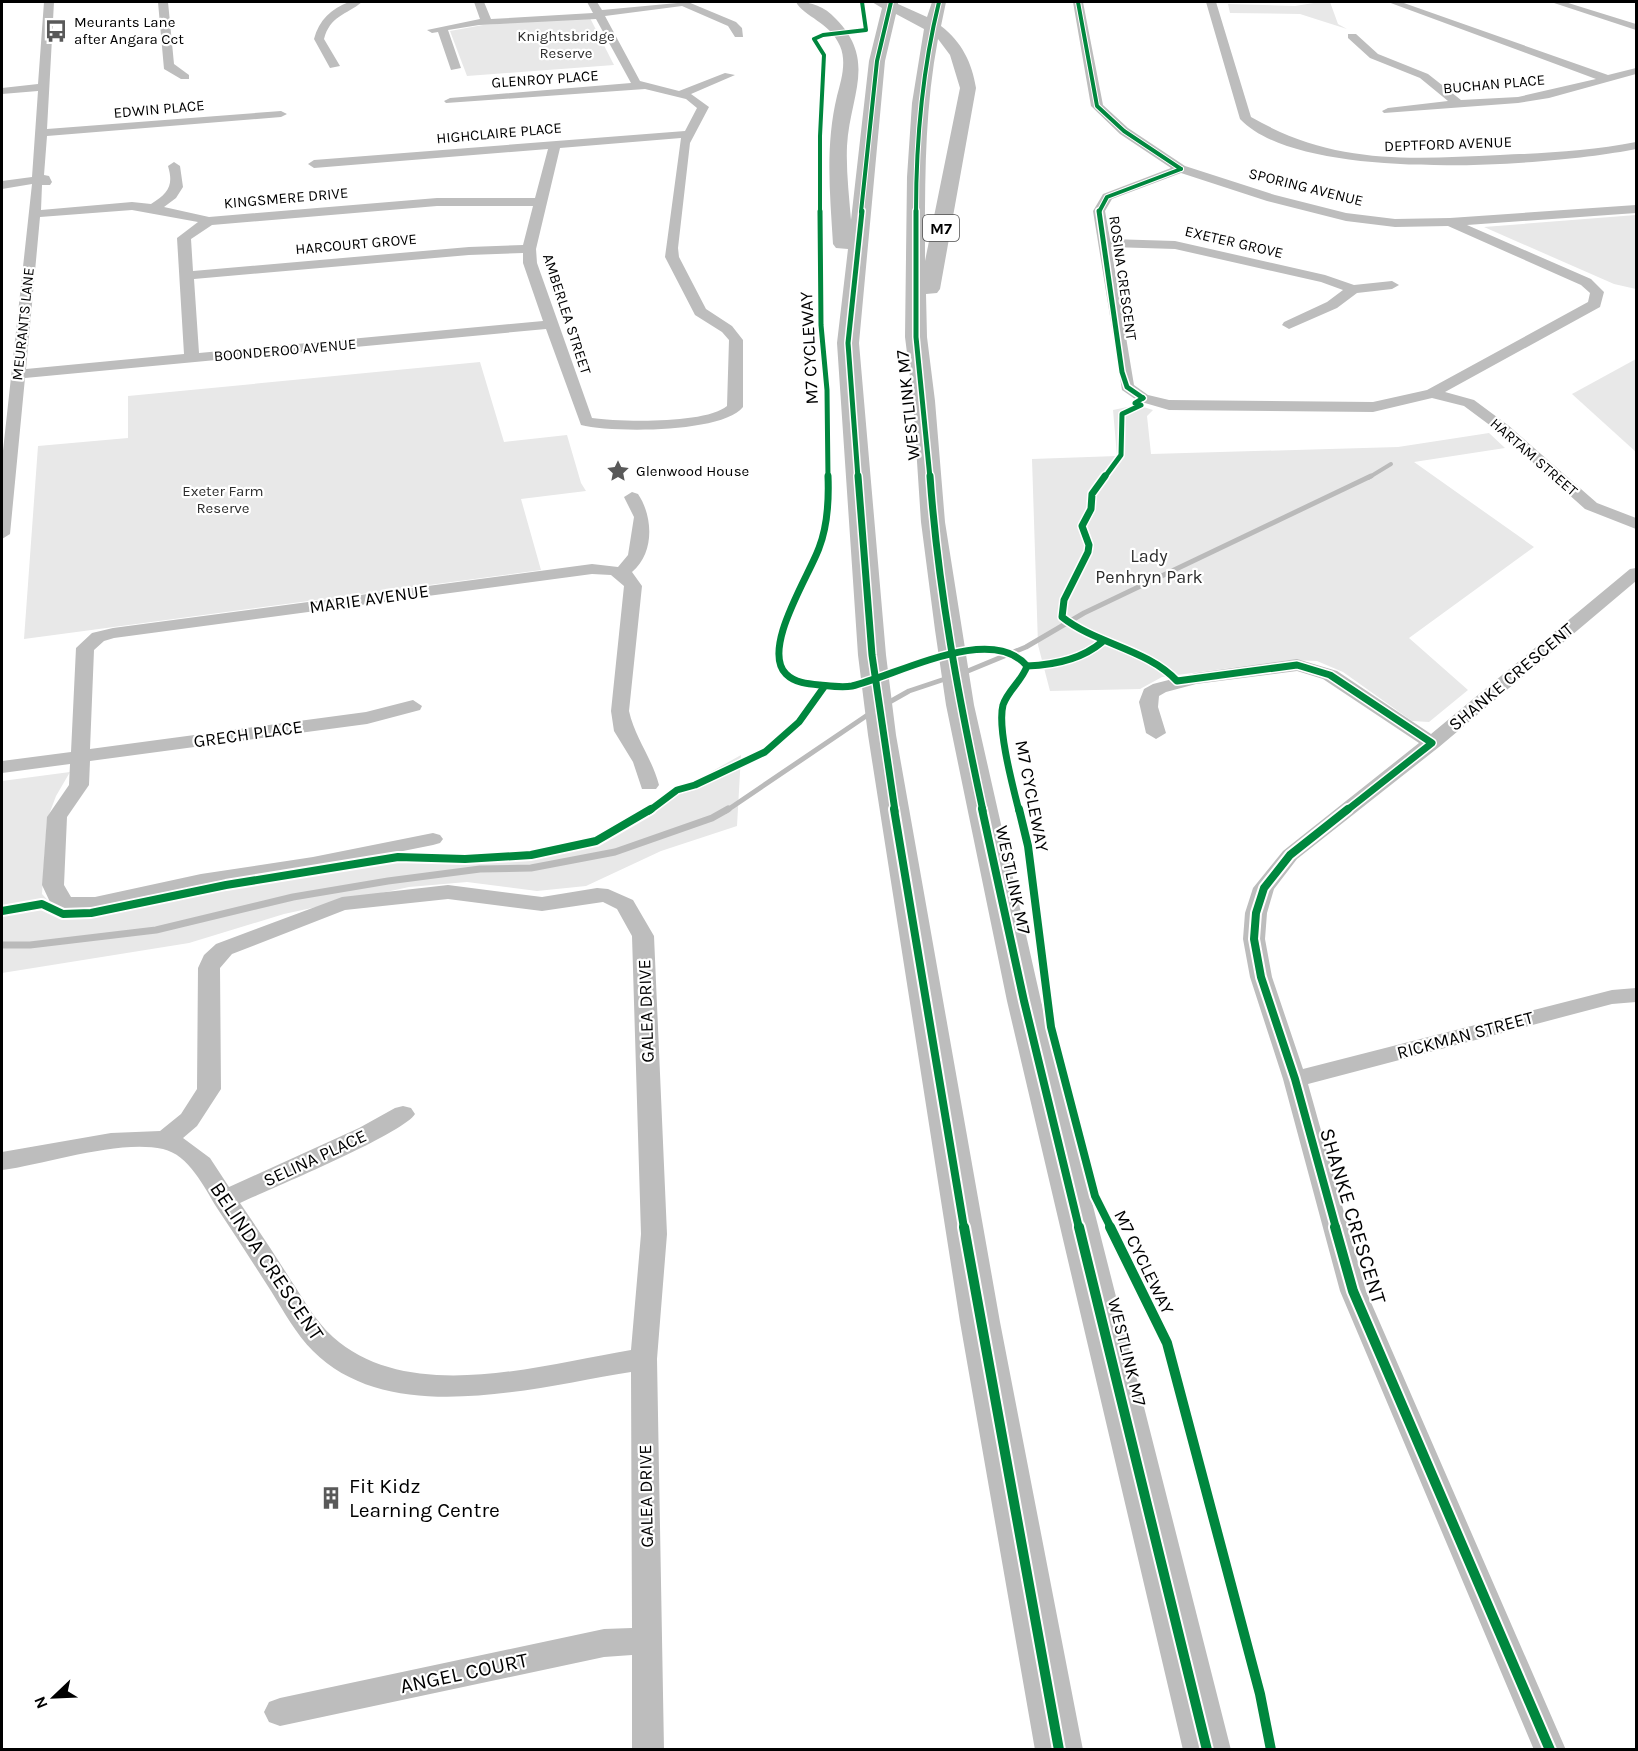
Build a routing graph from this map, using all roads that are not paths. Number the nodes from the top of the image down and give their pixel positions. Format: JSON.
{"nodes":[{"id":1,"x":49,"y":2,"type":"edge"},
{"id":2,"x":163,"y":2,"type":"edge"},
{"id":3,"x":357,"y":2,"type":"edge"},
{"id":4,"x":479,"y":2,"type":"edge"},
{"id":5,"x":676,"y":2,"type":"edge"},
{"id":6,"x":803,"y":2,"type":"edge"},
{"id":7,"x":879,"y":2,"type":"edge"},
{"id":8,"x":891,"y":2,"type":"edge"},
{"id":9,"x":939,"y":2,"type":"edge"},
{"id":10,"x":1078,"y":2,"type":"edge"},
{"id":11,"x":1211,"y":2,"type":"edge"},
{"id":12,"x":1393,"y":2,"type":"edge"},
{"id":13,"x":1556,"y":2,"type":"edge"},
{"id":14,"x":596,"y":10,"type":"edge"},
{"id":15,"x":482,"y":23,"type":"junction"},
{"id":16,"x":1636,"y":27,"type":"edge"},
{"id":17,"x":739,"y":35,"type":"dead end"},
{"id":18,"x":1352,"y":36,"type":"dead end"},
{"id":19,"x":333,"y":66,"type":"dead end"},
{"id":20,"x":455,"y":68,"type":"dead end"},
{"id":21,"x":1406,"y":68,"type":"junction"},
{"id":22,"x":1636,"y":71,"type":"edge"},
{"id":23,"x":1384,"y":72,"type":"dead end"},
{"id":24,"x":729,"y":75,"type":"dead end"},
{"id":25,"x":185,"y":77,"type":"dead end"},
{"id":26,"x":1608,"y":79,"type":"junction"},
{"id":27,"x":642,"y":86,"type":"junction"},
{"id":28,"x":43,"y":87,"type":"junction"},
{"id":29,"x":2,"y":91,"type":"edge"},
{"id":30,"x":680,"y":94,"type":"junction"},
{"id":31,"x":450,"y":101,"type":"dead end"},
{"id":32,"x":1458,"y":103,"type":"junction"},
{"id":33,"x":1388,"y":111,"type":"dead end"},
{"id":34,"x":281,"y":114,"type":"dead end"},
{"id":35,"x":40,"y":133,"type":"junction"},
{"id":36,"x":687,"y":134,"type":"junction"},
{"id":37,"x":555,"y":145,"type":"junction"},
{"id":38,"x":1636,"y":146,"type":"edge"},
{"id":39,"x":314,"y":164,"type":"dead end"},
{"id":40,"x":174,"y":166,"type":"dead end"},
{"id":41,"x":1181,"y":169,"type":"junction"},
{"id":42,"x":32,"y":183,"type":"junction"},
{"id":43,"x":2,"y":185,"type":"edge"},
{"id":44,"x":542,"y":202,"type":"junction"},
{"id":45,"x":153,"y":208,"type":"junction"},
{"id":46,"x":1636,"y":209,"type":"edge"},
{"id":47,"x":34,"y":214,"type":"junction"},
{"id":48,"x":209,"y":221,"type":"junction"},
{"id":49,"x":1450,"y":222,"type":"junction"},
{"id":50,"x":1105,"y":243,"type":"junction"},
{"id":51,"x":529,"y":249,"type":"junction"},
{"id":52,"x":185,"y":276,"type":"junction"},
{"id":53,"x":1392,"y":285,"type":"dead end"},
{"id":54,"x":1353,"y":289,"type":"junction"},
{"id":55,"x":552,"y":324,"type":"junction"},
{"id":56,"x":1289,"y":326,"type":"dead end"},
{"id":57,"x":848,"y":343,"type":"junction"},
{"id":58,"x":192,"y":358,"type":"junction"},
{"id":59,"x":18,"y":374,"type":"junction"},
{"id":60,"x":1432,"y":393,"type":"junction"},
{"id":61,"x":924,"y":400,"type":"junction"},
{"id":62,"x":4,"y":474,"type":"edge"},
{"id":63,"x":632,"y":498,"type":"dead end"},
{"id":64,"x":1636,"y":525,"type":"edge"},
{"id":65,"x":2,"y":534,"type":"edge"},
{"id":66,"x":621,"y":573,"type":"junction"},
{"id":67,"x":1636,"y":574,"type":"edge"},
{"id":68,"x":413,"y":706,"type":"dead end"},
{"id":69,"x":1156,"y":733,"type":"dead end"},
{"id":70,"x":1432,"y":742,"type":"junction"},
{"id":71,"x":81,"y":757,"type":"junction"},
{"id":72,"x":2,"y":767,"type":"edge"},
{"id":73,"x":649,"y":785,"type":"dead end"},
{"id":74,"x":433,"y":839,"type":"dead end"},
{"id":75,"x":1636,"y":995,"type":"edge"},
{"id":76,"x":1295,"y":1079,"type":"junction"},
{"id":77,"x":403,"y":1114,"type":"dead end"},
{"id":78,"x":165,"y":1140,"type":"junction"},
{"id":79,"x":2,"y":1161,"type":"edge"},
{"id":80,"x":225,"y":1199,"type":"junction"},
{"id":81,"x":644,"y":1359,"type":"junction"},
{"id":82,"x":648,"y":1641,"type":"junction"},
{"id":83,"x":280,"y":1712,"type":"dead end"},
{"id":84,"x":648,"y":1749,"type":"edge"},
{"id":85,"x":1059,"y":1749,"type":"edge"},
{"id":86,"x":1207,"y":1749,"type":"edge"},
{"id":87,"x":1550,"y":1749,"type":"edge"}],
"edges":[{"from":1,"to":28,"type":"street","name":"MEURANTS LANE"},
{"from":2,"to":25,"type":"street"},
{"from":3,"to":19,"type":"street"},
{"from":4,"to":15,"type":"street"},
{"from":5,"to":14,"type":"street"},
{"from":5,"to":17,"type":"street"},
{"from":6,"to":57,"type":"highway"},
{"from":7,"to":61,"type":"highway","number":"M7"},
{"from":8,"to":57,"type":"highway"},
{"from":9,"to":61,"type":"highway","name":"WESTLINK M7","number":"M7"},
{"from":10,"to":41,"type":"street","name":"SPORING AVENUE"},
{"from":11,"to":38,"type":"street","name":"DEPTFORD AVENUE"},
{"from":12,"to":26,"type":"street"},
{"from":13,"to":16,"type":"street"},
{"from":14,"to":15,"type":"street"},
{"from":14,"to":27,"type":"street"},
{"from":15,"to":20,"type":"street"},
{"from":18,"to":21,"type":"street"},
{"from":21,"to":23,"type":"street"},
{"from":21,"to":32,"type":"street"},
{"from":22,"to":26,"type":"street","name":"BUCHAN PLACE"},
{"from":24,"to":30,"type":"street"},
{"from":26,"to":32,"type":"street","name":"BUCHAN PLACE"},
{"from":27,"to":30,"type":"street","name":"GLENROY PLACE"},
{"from":27,"to":31,"type":"street","name":"GLENROY PLACE"},
{"from":28,"to":29,"type":"street"},
{"from":28,"to":35,"type":"street","name":"MEURANTS LANE"},
{"from":30,"to":36,"type":"street"},
{"from":32,"to":33,"type":"street","name":"BUCHAN PLACE"},
{"from":34,"to":35,"type":"street","name":"EDWIN PLACE"},
{"from":35,"to":42,"type":"street","name":"MEURANTS LANE"},
{"from":36,"to":37,"type":"street","name":"HIGHCLAIRE PLACE"},
{"from":36,"to":55,"type":"street","name":"AMBERLEA STREET"},
{"from":37,"to":39,"type":"street","name":"HIGHCLAIRE PLACE"},
{"from":37,"to":44,"type":"street","name":"AMBERLEA STREET"},
{"from":40,"to":45,"type":"street"},
{"from":41,"to":49,"type":"street","name":"SPORING AVENUE"},
{"from":41,"to":50,"type":"street","name":"ROSINA CRESCENT"},
{"from":42,"to":43,"type":"street"},
{"from":42,"to":47,"type":"street","name":"MEURANTS LANE"},
{"from":44,"to":48,"type":"street","name":"KINGSMERE DRIVE"},
{"from":44,"to":51,"type":"street","name":"AMBERLEA STREET"},
{"from":45,"to":47,"type":"street","name":"KINGSMERE DRIVE"},
{"from":45,"to":48,"type":"street","name":"KINGSMERE DRIVE"},
{"from":46,"to":49,"type":"street","name":"SPORING AVENUE"},
{"from":47,"to":59,"type":"street","name":"MEURANTS LANE"},
{"from":48,"to":52,"type":"street"},
{"from":49,"to":60,"type":"street","name":"ROSINA CRESCENT"},
{"from":50,"to":54,"type":"street","name":"EXETER GROVE"},
{"from":50,"to":60,"type":"street","name":"ROSINA CRESCENT"},
{"from":51,"to":52,"type":"street","name":"HARCOURT GROVE"},
{"from":51,"to":55,"type":"street","name":"AMBERLEA STREET"},
{"from":52,"to":58,"type":"street"},
{"from":53,"to":54,"type":"street","name":"EXETER GROVE"},
{"from":54,"to":56,"type":"street"},
{"from":55,"to":58,"type":"street","name":"BOONDEROO AVENUE"},
{"from":57,"to":85,"type":"highway"},
{"from":58,"to":59,"type":"street","name":"BOONDEROO AVENUE"},
{"from":59,"to":62,"type":"street","name":"MEURANTS LANE"},
{"from":60,"to":64,"type":"street","name":"HARTAM STREET"},
{"from":61,"to":86,"type":"highway","name":"WESTLINK M7","number":"M7"},
{"from":62,"to":65,"type":"street","name":"MEURANTS LANE"},
{"from":63,"to":66,"type":"street"},
{"from":66,"to":71,"type":"street","name":"MARIE AVENUE"},
{"from":66,"to":73,"type":"street"},
{"from":67,"to":70,"type":"street","name":"SHANKE CRESCENT"},
{"from":68,"to":71,"type":"street","name":"GRECH PLACE"},
{"from":69,"to":70,"type":"street"},
{"from":70,"to":76,"type":"street","name":"SHANKE CRESCENT"},
{"from":71,"to":72,"type":"street"},
{"from":71,"to":74,"type":"street"},
{"from":75,"to":76,"type":"street","name":"RICKMAN STREET"},
{"from":76,"to":87,"type":"street","name":"SHANKE CRESCENT"},
{"from":77,"to":80,"type":"street","name":"SELINA PLACE"},
{"from":78,"to":79,"type":"street"},
{"from":78,"to":80,"type":"street","name":"BELINDA CRESCENT"},
{"from":78,"to":81,"type":"street","name":"GALEA DRIVE"},
{"from":80,"to":81,"type":"street","name":"BELINDA CRESCENT"},
{"from":81,"to":82,"type":"street","name":"GALEA DRIVE"},
{"from":82,"to":83,"type":"street","name":"ANGEL COURT"},
{"from":82,"to":84,"type":"street","name":"GALEA DRIVE"}]}
